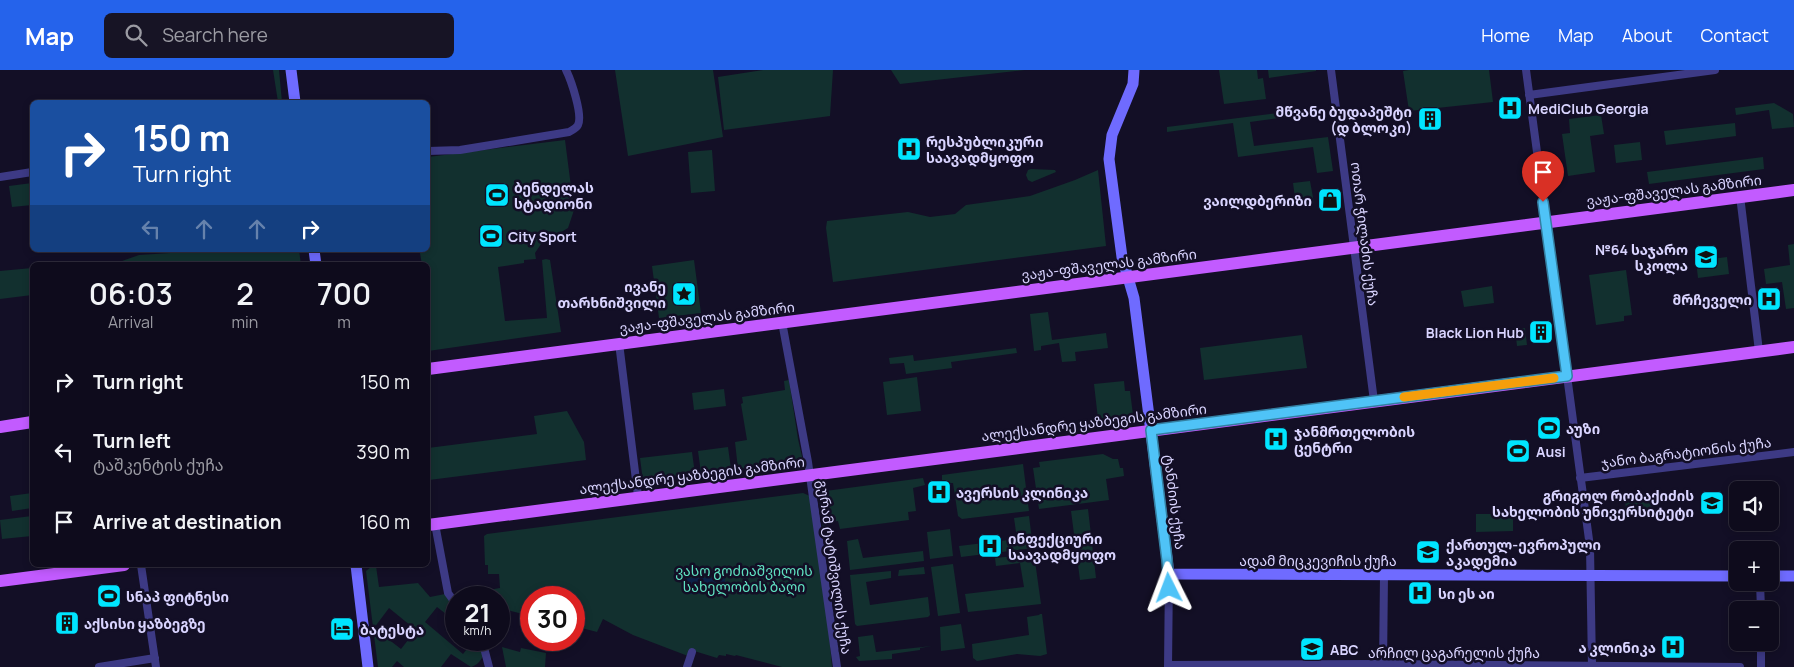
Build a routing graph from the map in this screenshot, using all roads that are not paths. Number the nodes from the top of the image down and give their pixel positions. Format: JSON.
{"nodes":[{"id":1,"x":291,"y":70,"type":"edge"},
{"id":2,"x":566,"y":70,"type":"edge"},
{"id":3,"x":1134,"y":70,"type":"edge"},
{"id":4,"x":1331,"y":70,"type":"edge"},
{"id":5,"x":1526,"y":70,"type":"edge"},
{"id":6,"x":1715,"y":70,"type":"edge"},
{"id":7,"x":1530,"y":95,"type":"junction"},
{"id":8,"x":295,"y":100,"type":"edge"},
{"id":9,"x":430,"y":150,"type":"edge"},
{"id":10,"x":30,"y":172,"type":"edge"},
{"id":11,"x":0,"y":177,"type":"edge"},
{"id":12,"x":1794,"y":190,"type":"edge"},
{"id":13,"x":1740,"y":196,"type":"junction"},
{"id":14,"x":1546,"y":222,"type":"junction"},
{"id":15,"x":1354,"y":247,"type":"junction"},
{"id":16,"x":1128,"y":277,"type":"junction"},
{"id":17,"x":782,"y":322,"type":"junction"},
{"id":18,"x":619,"y":344,"type":"junction"},
{"id":19,"x":1794,"y":347,"type":"edge"},
{"id":20,"x":1759,"y":351,"type":"junction"},
{"id":21,"x":430,"y":369,"type":"edge"},
{"id":22,"x":1567,"y":376,"type":"junction"},
{"id":23,"x":1374,"y":401,"type":"junction"},
{"id":24,"x":30,"y":422,"type":"edge"},
{"id":25,"x":0,"y":427,"type":"edge"},
{"id":26,"x":1151,"y":430,"type":"junction"},
{"id":27,"x":1794,"y":452,"type":"edge"},
{"id":28,"x":810,"y":475,"type":"junction"},
{"id":29,"x":1580,"y":478,"type":"junction"},
{"id":30,"x":638,"y":496,"type":"junction"},
{"id":31,"x":431,"y":524,"type":"edge"},
{"id":32,"x":108,"y":567,"type":"edge"},
{"id":33,"x":141,"y":567,"type":"edge"},
{"id":34,"x":356,"y":567,"type":"edge"},
{"id":35,"x":1169,"y":574,"type":"junction"},
{"id":36,"x":1384,"y":575,"type":"junction"},
{"id":37,"x":1592,"y":575,"type":"junction"},
{"id":38,"x":1729,"y":576,"type":"edge"},
{"id":39,"x":1779,"y":576,"type":"edge"},
{"id":40,"x":1794,"y":576,"type":"edge"},
{"id":41,"x":0,"y":581,"type":"edge"},
{"id":42,"x":446,"y":586,"type":"edge"},
{"id":43,"x":485,"y":651,"type":"edge"},
{"id":44,"x":1761,"y":651,"type":"edge"},
{"id":45,"x":692,"y":652,"type":"dead end"},
{"id":46,"x":155,"y":663,"type":"edge"},
{"id":47,"x":1168,"y":666,"type":"edge"},
{"id":48,"x":1383,"y":666,"type":"edge"},
{"id":49,"x":1592,"y":666,"type":"edge"},
{"id":50,"x":99,"y":667,"type":"edge"},
{"id":51,"x":368,"y":667,"type":"edge"},
{"id":52,"x":489,"y":667,"type":"edge"},
{"id":53,"x":687,"y":667,"type":"edge"},
{"id":54,"x":836,"y":667,"type":"edge"},
{"id":55,"x":1740,"y":667,"type":"edge"},
{"id":56,"x":1761,"y":667,"type":"edge"}],
"edges":[{"from":1,"to":8,"type":"main road"},
{"from":2,"to":9,"type":"street"},
{"from":3,"to":16,"type":"main road","name":"ტანძიის ქუჩა"},
{"from":4,"to":15,"type":"street","name":"ოთარ ჭილაძის ქუჩა"},
{"from":5,"to":7,"type":"street"},
{"from":6,"to":7,"type":"street"},
{"from":7,"to":14,"type":"street"},
{"from":10,"to":11,"type":"street"},
{"from":12,"to":13,"type":"main road","name":"ვაჟა-ფშაველას გამზირი"},
{"from":13,"to":14,"type":"main road","name":"ვაჟა-ფშაველას გამზირი"},
{"from":13,"to":20,"type":"street"},
{"from":14,"to":15,"type":"main road","name":"ვაჟა-ფშაველას გამზირი"},
{"from":14,"to":22,"type":"street"},
{"from":15,"to":16,"type":"main road","name":"ვაჟა-ფშაველას გამზირი"},
{"from":15,"to":23,"type":"street","name":"ოთარ ჭილაძის ქუჩა"},
{"from":16,"to":17,"type":"main road","name":"ვაჟა-ფშაველას გამზირი"},
{"from":16,"to":26,"type":"main road","name":"ტანძიის ქუჩა"},
{"from":17,"to":18,"type":"main road","name":"ვაჟა-ფშაველას გამზირი"},
{"from":17,"to":28,"type":"street","name":"გურამ ტატიშვილის ქუჩა"},
{"from":18,"to":21,"type":"main road","name":"ვაჟა-ფშაველას გამზირი"},
{"from":18,"to":30,"type":"street"},
{"from":19,"to":20,"type":"main road","name":"ალექსანდრე ყაზბეგის გამზირი"},
{"from":20,"to":22,"type":"main road","name":"ალექსანდრე ყაზბეგის გამზირი"},
{"from":22,"to":23,"type":"main road","name":"ალექსანდრე ყაზბეგის გამზირი"},
{"from":22,"to":29,"type":"street"},
{"from":23,"to":26,"type":"main road","name":"ალექსანდრე ყაზბეგის გამზირი"},
{"from":24,"to":25,"type":"main road"},
{"from":26,"to":28,"type":"main road","name":"ალექსანდრე ყაზბეგის გამზირი"},
{"from":26,"to":35,"type":"main road","name":"ტანძიის ქუჩა"},
{"from":27,"to":29,"type":"street","name":"ჯანო ბაგრატიონის ქუჩა"},
{"from":28,"to":30,"type":"main road","name":"ალექსანდრე ყაზბეგის გამზირი"},
{"from":28,"to":54,"type":"street","name":"გურამ ტატიშვილის ქუჩა"},
{"from":29,"to":37,"type":"street"},
{"from":30,"to":31,"type":"main road","name":"ალექსანდრე ყაზბეგის გამზირი"},
{"from":31,"to":42,"type":"street"},
{"from":32,"to":41,"type":"main road"},
{"from":33,"to":46,"type":"street"},
{"from":34,"to":51,"type":"main road"},
{"from":35,"to":36,"type":"main road","name":"ადამ მიცკევიჩის ქუჩა"},
{"from":35,"to":47,"type":"street","name":"ტანძიის ქუჩა"},
{"from":36,"to":37,"type":"main road","name":"ადამ მიცკევიჩის ქუჩა"},
{"from":36,"to":48,"type":"street"},
{"from":37,"to":38,"type":"main road","name":"ადამ მიცკევიჩის ქუჩა"},
{"from":37,"to":49,"type":"street"},
{"from":39,"to":40,"type":"main road"},
{"from":43,"to":52,"type":"street"},
{"from":44,"to":56,"type":"street"},
{"from":45,"to":53,"type":"street"},
{"from":46,"to":50,"type":"street"},
{"from":47,"to":48,"type":"street","name":"არჩილ ცაგარელის ქუჩა"},
{"from":48,"to":49,"type":"street","name":"არჩილ ცაგარელის ქუჩა"},
{"from":49,"to":55,"type":"street","name":"არჩილ ცაგარელის ქუჩა"}]}
